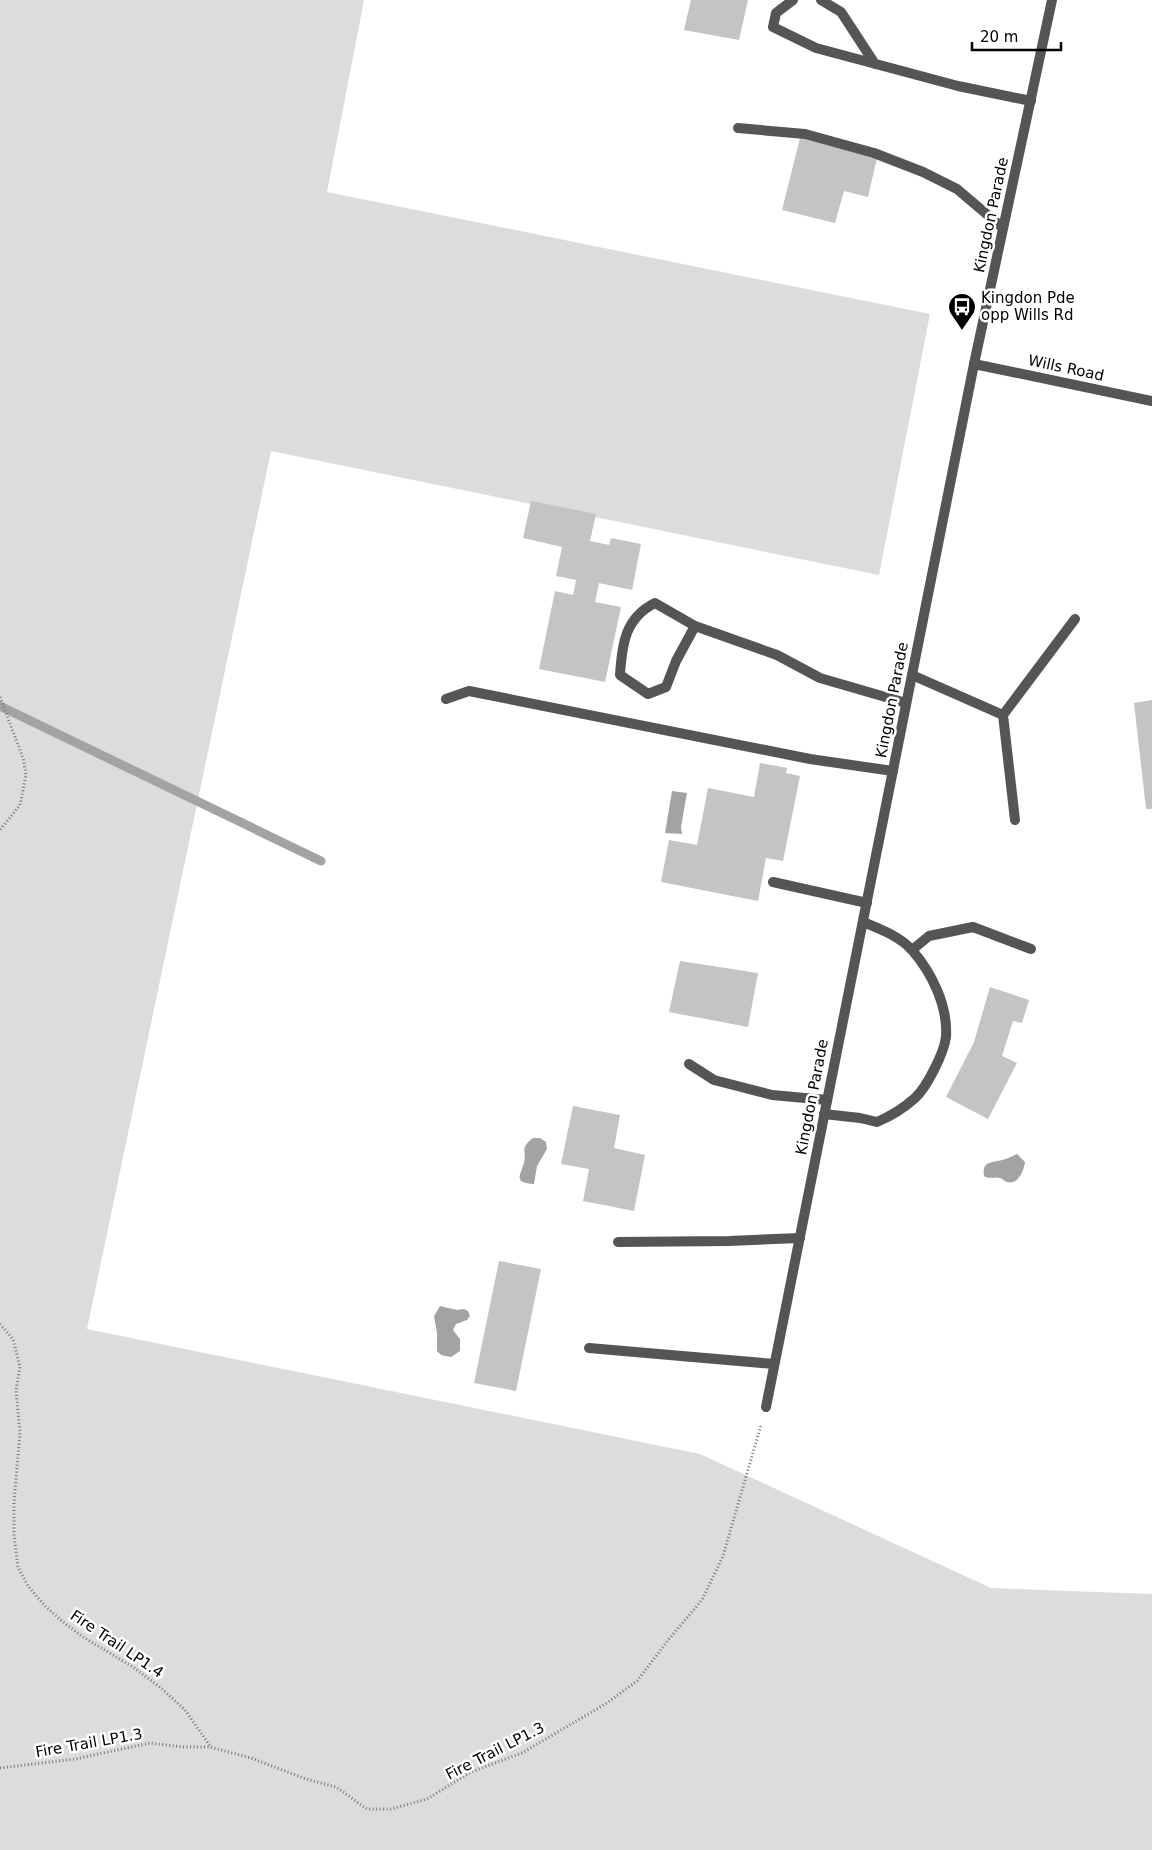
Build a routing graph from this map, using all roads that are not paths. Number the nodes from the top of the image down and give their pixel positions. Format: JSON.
{"nodes":[{"id":1,"x":793,"y":0,"type":"edge"},
{"id":2,"x":821,"y":0,"type":"edge"},
{"id":3,"x":1052,"y":0,"type":"edge"},
{"id":4,"x":875,"y":64,"type":"junction"},
{"id":5,"x":1031,"y":101,"type":"junction"},
{"id":6,"x":738,"y":128,"type":"dead end"},
{"id":7,"x":1003,"y":228,"type":"junction"},
{"id":8,"x":974,"y":364,"type":"junction"},
{"id":9,"x":1152,"y":402,"type":"edge"},
{"id":10,"x":1075,"y":619,"type":"dead end"},
{"id":11,"x":695,"y":626,"type":"junction"},
{"id":12,"x":912,"y":675,"type":"junction"},
{"id":13,"x":446,"y":699,"type":"dead end"},
{"id":14,"x":906,"y":703,"type":"junction"},
{"id":15,"x":1003,"y":715,"type":"junction"},
{"id":16,"x":893,"y":772,"type":"junction"},
{"id":17,"x":1015,"y":820,"type":"dead end"},
{"id":18,"x":773,"y":882,"type":"dead end"},
{"id":19,"x":866,"y":904,"type":"junction"},
{"id":20,"x":863,"y":922,"type":"junction"},
{"id":21,"x":912,"y":950,"type":"junction"},
{"id":22,"x":1031,"y":950,"type":"dead end"},
{"id":23,"x":689,"y":1064,"type":"dead end"},
{"id":24,"x":827,"y":1100,"type":"junction"},
{"id":25,"x":824,"y":1114,"type":"junction"},
{"id":26,"x":800,"y":1238,"type":"junction"},
{"id":27,"x":618,"y":1242,"type":"dead end"},
{"id":28,"x":589,"y":1348,"type":"dead end"},
{"id":29,"x":774,"y":1364,"type":"junction"},
{"id":30,"x":766,"y":1407,"type":"road end"}],
"edges":[{"from":1,"to":4,"type":"street"},
{"from":2,"to":4,"type":"street"},
{"from":3,"to":5,"type":"street","name":"Kingdon Parade"},
{"from":4,"to":5,"type":"street"},
{"from":5,"to":7,"type":"street","name":"Kingdon Parade"},
{"from":6,"to":7,"type":"street"},
{"from":7,"to":8,"type":"street","name":"Kingdon Parade"},
{"from":8,"to":9,"type":"street","name":"Wills Road"},
{"from":8,"to":12,"type":"street","name":"Kingdon Parade"},
{"from":10,"to":15,"type":"street"},
{"from":11,"to":11,"type":"street"},
{"from":11,"to":14,"type":"street"},
{"from":12,"to":14,"type":"street","name":"Kingdon Parade"},
{"from":12,"to":15,"type":"street"},
{"from":13,"to":16,"type":"street"},
{"from":14,"to":16,"type":"street","name":"Kingdon Parade"},
{"from":15,"to":17,"type":"street"},
{"from":16,"to":19,"type":"street","name":"Kingdon Parade"},
{"from":18,"to":19,"type":"street"},
{"from":19,"to":20,"type":"street","name":"Kingdon Parade"},
{"from":20,"to":21,"type":"street"},
{"from":20,"to":24,"type":"street","name":"Kingdon Parade"},
{"from":21,"to":22,"type":"street"},
{"from":21,"to":25,"type":"street"},
{"from":23,"to":24,"type":"street"},
{"from":24,"to":25,"type":"street","name":"Kingdon Parade"},
{"from":25,"to":26,"type":"street","name":"Kingdon Parade"},
{"from":26,"to":27,"type":"street"},
{"from":26,"to":29,"type":"street","name":"Kingdon Parade"},
{"from":28,"to":29,"type":"street"},
{"from":29,"to":30,"type":"street","name":"Kingdon Parade"}]}
